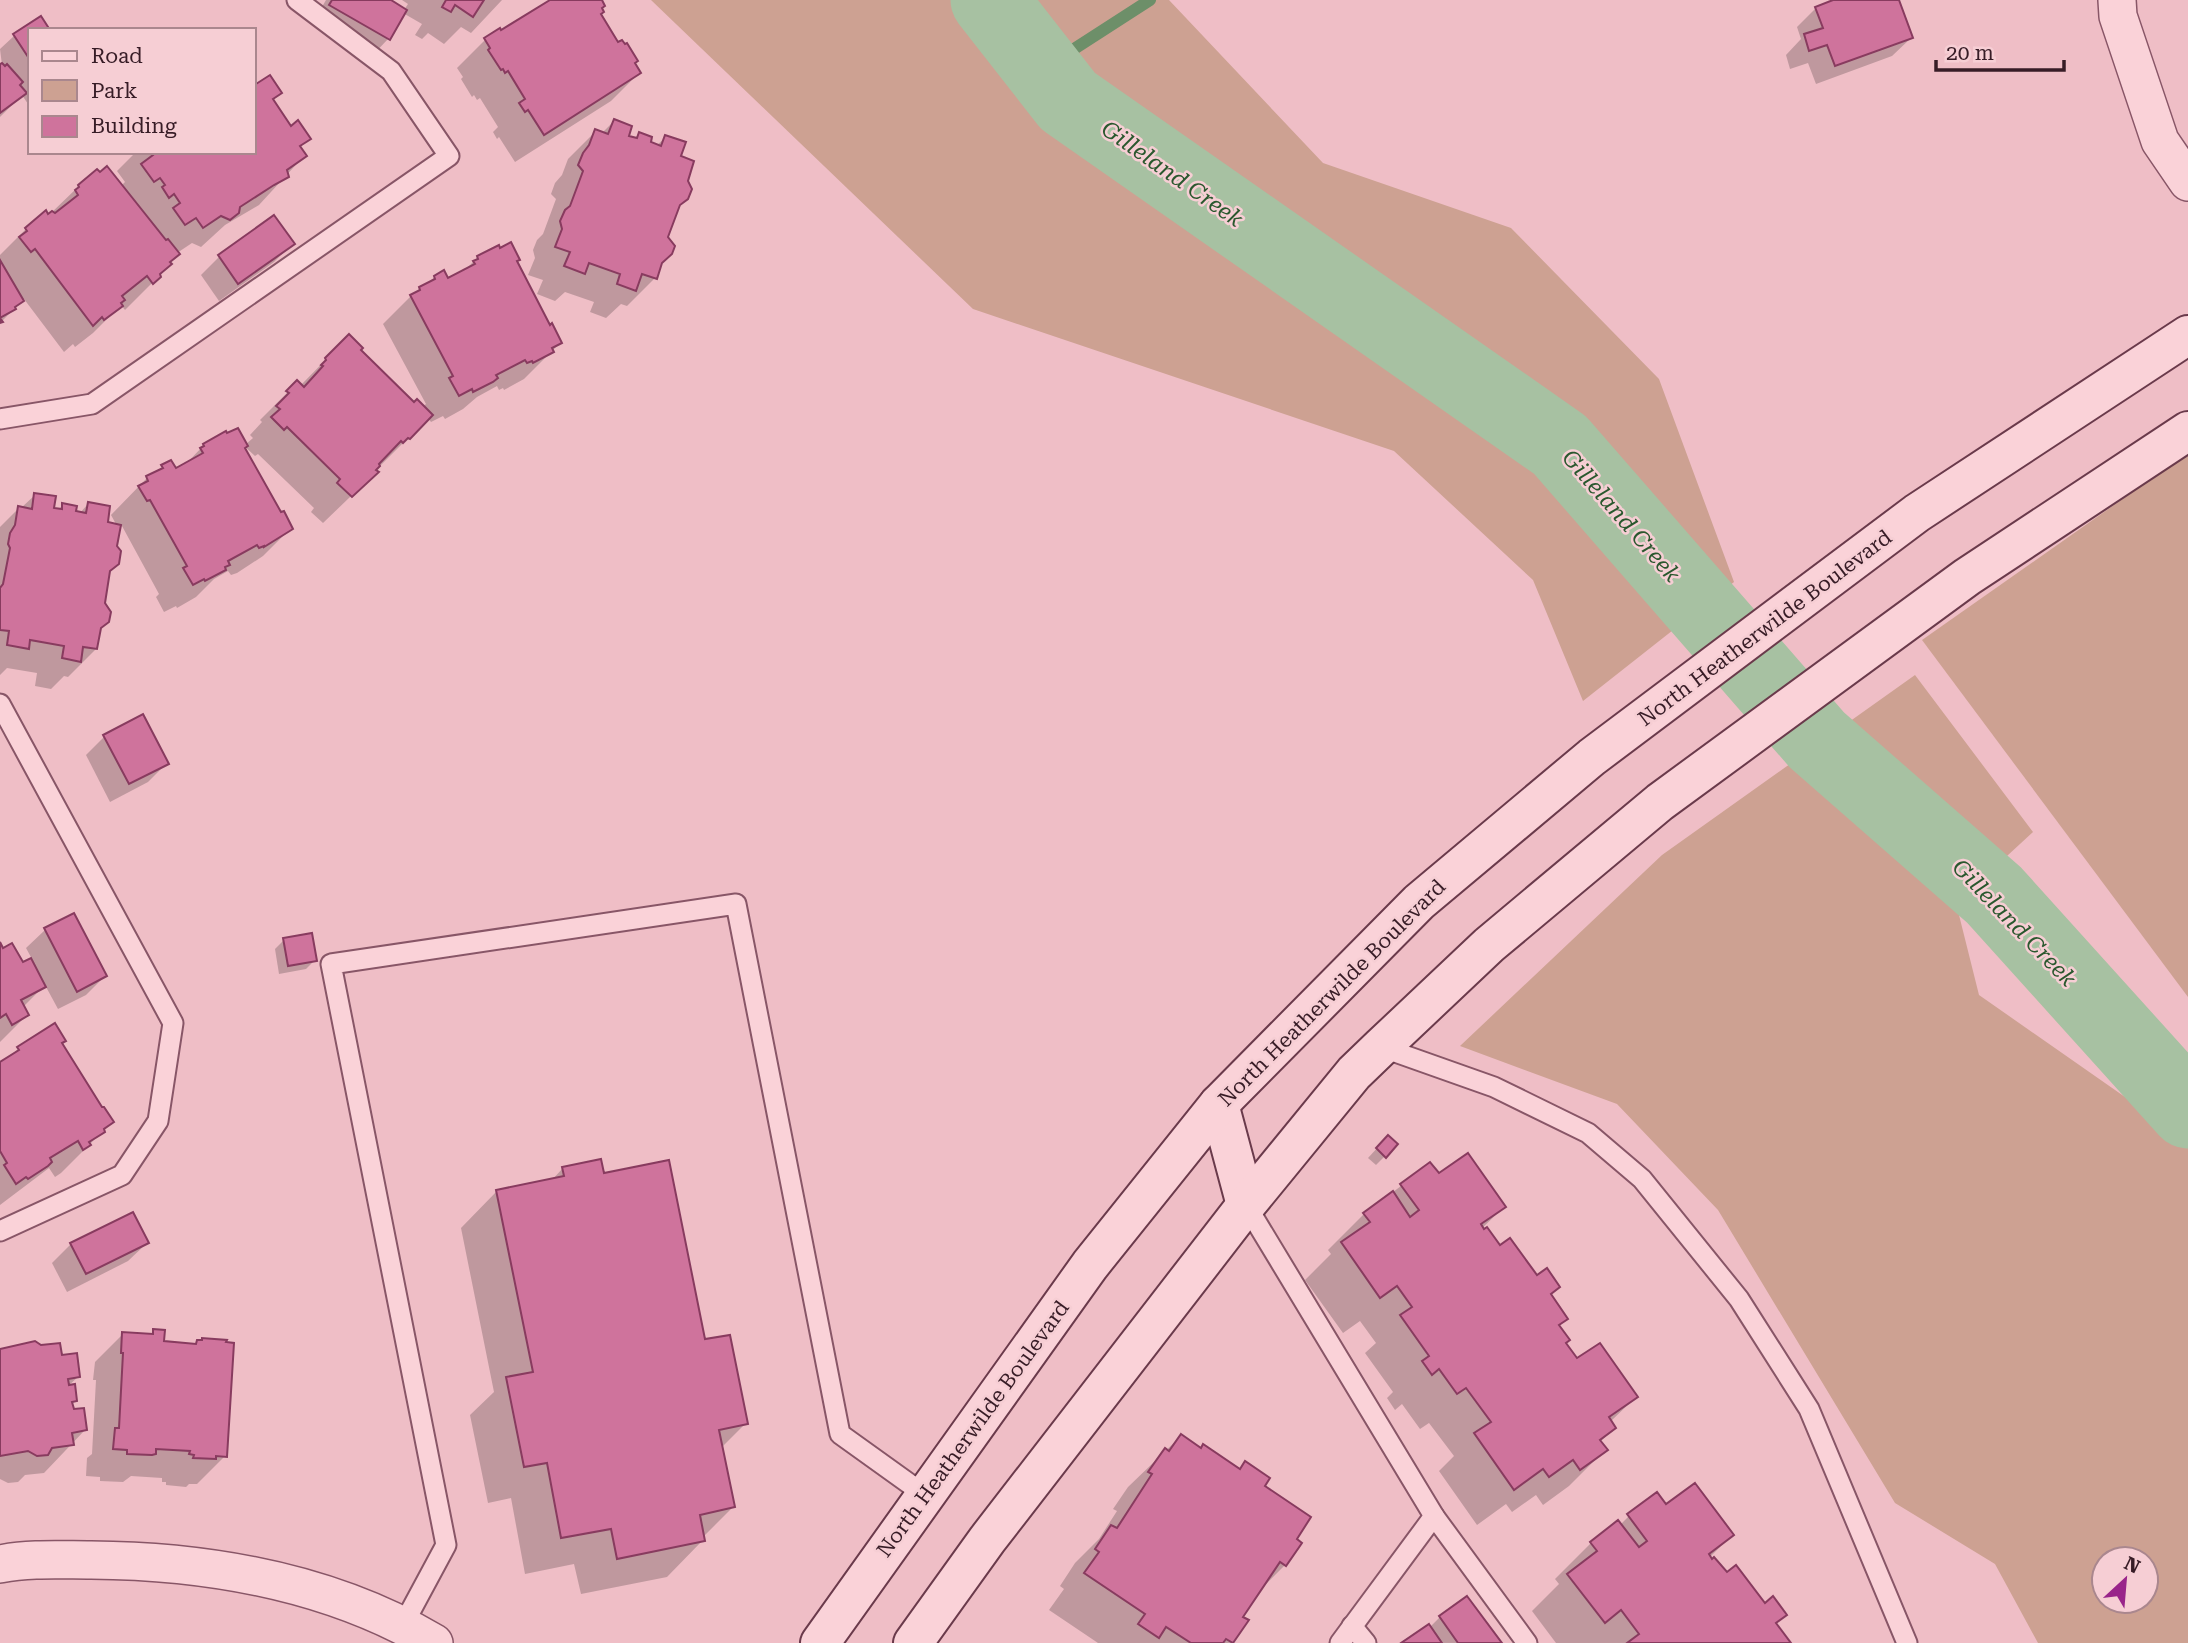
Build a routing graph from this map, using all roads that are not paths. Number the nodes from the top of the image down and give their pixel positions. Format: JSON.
{"nodes":[{"id":1,"x":297,"y":0,"type":"edge"},
{"id":2,"x":2117,"y":0,"type":"edge"},
{"id":3,"x":2188,"y":182,"type":"edge"},
{"id":4,"x":2188,"y":335,"type":"edge"},
{"id":5,"x":0,"y":419,"type":"edge"},
{"id":6,"x":2188,"y":431,"type":"edge"},
{"id":7,"x":0,"y":704,"type":"edge"},
{"id":8,"x":1381,"y":1047,"type":"junction"},
{"id":9,"x":1220,"y":1104,"type":"junction"},
{"id":10,"x":1246,"y":1205,"type":"junction"},
{"id":11,"x":0,"y":1231,"type":"edge"},
{"id":12,"x":925,"y":1495,"type":"junction"},
{"id":13,"x":1434,"y":1516,"type":"junction"},
{"id":14,"x":0,"y":1564,"type":"edge"},
{"id":15,"x":403,"y":1625,"type":"junction"},
{"id":16,"x":1352,"y":1626,"type":"junction"},
{"id":17,"x":434,"y":1643,"type":"edge"},
{"id":18,"x":820,"y":1643,"type":"edge"},
{"id":19,"x":913,"y":1643,"type":"edge"},
{"id":20,"x":1340,"y":1643,"type":"edge"},
{"id":21,"x":1366,"y":1643,"type":"edge"},
{"id":22,"x":1527,"y":1643,"type":"edge"},
{"id":23,"x":1908,"y":1643,"type":"edge"}],
"edges":[{"from":1,"to":5,"type":"lane"},
{"from":2,"to":3,"type":"street"},
{"from":4,"to":9,"type":"main road","name":"North Heatherwilde Boulevard"},
{"from":6,"to":8,"type":"main road"},
{"from":7,"to":11,"type":"lane"},
{"from":8,"to":10,"type":"main road"},
{"from":8,"to":23,"type":"lane"},
{"from":9,"to":10,"type":"main road"},
{"from":9,"to":12,"type":"main road","name":"North Heatherwilde Boulevard"},
{"from":10,"to":13,"type":"lane"},
{"from":10,"to":19,"type":"main road"},
{"from":12,"to":15,"type":"lane"},
{"from":12,"to":18,"type":"main road","name":"North Heatherwilde Boulevard"},
{"from":13,"to":16,"type":"lane"},
{"from":13,"to":22,"type":"lane"},
{"from":14,"to":15,"type":"street"},
{"from":15,"to":17,"type":"street"},
{"from":16,"to":20,"type":"lane"},
{"from":16,"to":21,"type":"lane"}]}
